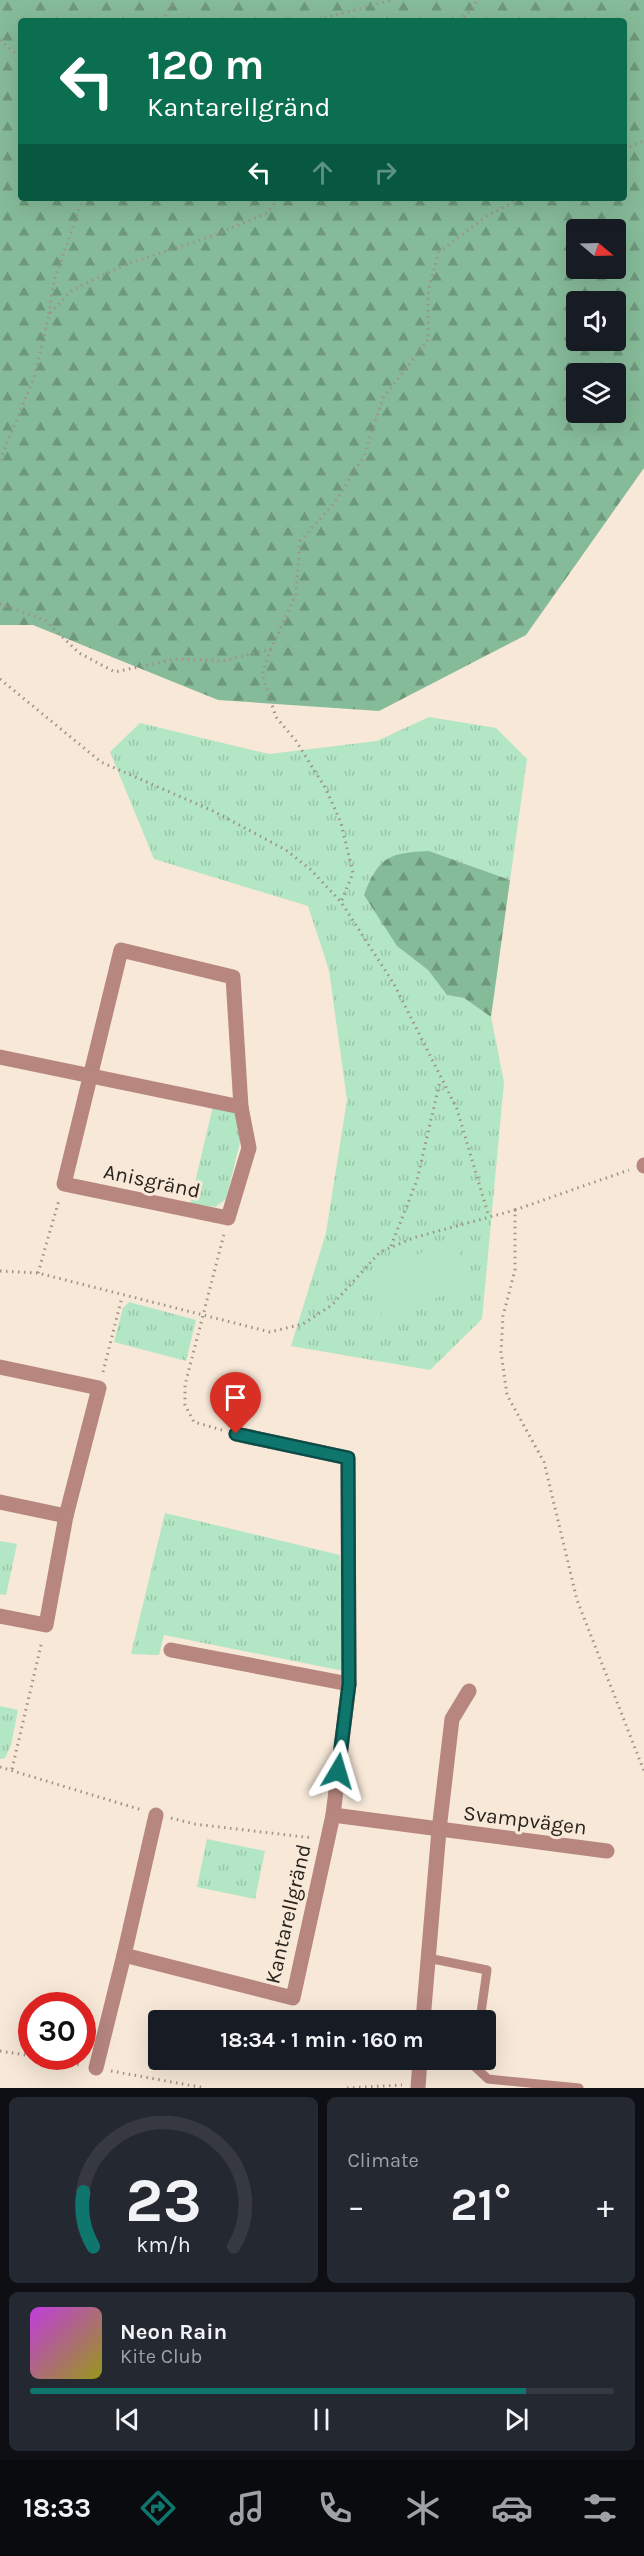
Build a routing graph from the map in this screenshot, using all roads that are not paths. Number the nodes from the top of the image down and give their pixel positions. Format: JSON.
{"nodes":[{"id":1,"x":0,"y":1057,"type":"edge"},
{"id":2,"x":91,"y":1076,"type":"junction"},
{"id":3,"x":241,"y":1107,"type":"junction"},
{"id":4,"x":0,"y":1367,"type":"edge"},
{"id":5,"x":236,"y":1434,"type":"road end"},
{"id":6,"x":0,"y":1502,"type":"edge"},
{"id":7,"x":66,"y":1516,"type":"junction"},
{"id":8,"x":0,"y":1616,"type":"edge"},
{"id":9,"x":171,"y":1650,"type":"dead end"},
{"id":10,"x":349,"y":1684,"type":"junction"},
{"id":11,"x":469,"y":1691,"type":"dead end"},
{"id":12,"x":156,"y":1815,"type":"dead end"},
{"id":13,"x":333,"y":1815,"type":"junction"},
{"id":14,"x":439,"y":1830,"type":"junction"},
{"id":15,"x":607,"y":1851,"type":"dead end"},
{"id":16,"x":124,"y":1955,"type":"junction"},
{"id":17,"x":428,"y":1958,"type":"junction"},
{"id":18,"x":424,"y":2010,"type":"edge"},
{"id":19,"x":481,"y":2010,"type":"edge"},
{"id":20,"x":96,"y":2068,"type":"road end"},
{"id":21,"x":419,"y":2070,"type":"edge"},
{"id":22,"x":478,"y":2070,"type":"edge"},
{"id":23,"x":418,"y":2086,"type":"edge"},
{"id":24,"x":579,"y":2088,"type":"edge"}],
"edges":[{"from":1,"to":2,"type":"street"},
{"from":2,"to":3,"type":"street"},
{"from":2,"to":3,"type":"street"},
{"from":2,"to":3,"type":"street","name":"Anisgränd"},
{"from":4,"to":7,"type":"street"},
{"from":5,"to":10,"type":"street","name":"Kantarellgränd"},
{"from":6,"to":7,"type":"street"},
{"from":7,"to":8,"type":"street"},
{"from":9,"to":10,"type":"street"},
{"from":10,"to":13,"type":"street","name":"Kantarellgränd"},
{"from":11,"to":14,"type":"street","name":"Svampvägen"},
{"from":12,"to":16,"type":"street"},
{"from":13,"to":14,"type":"street"},
{"from":13,"to":16,"type":"street","name":"Kantarellgränd"},
{"from":14,"to":15,"type":"street","name":"Svampvägen"},
{"from":14,"to":17,"type":"street","name":"Svampvägen"},
{"from":16,"to":20,"type":"street"},
{"from":17,"to":18,"type":"street","name":"Svampvägen"},
{"from":17,"to":19,"type":"lane"},
{"from":21,"to":23,"type":"street"},
{"from":22,"to":24,"type":"lane"}]}
